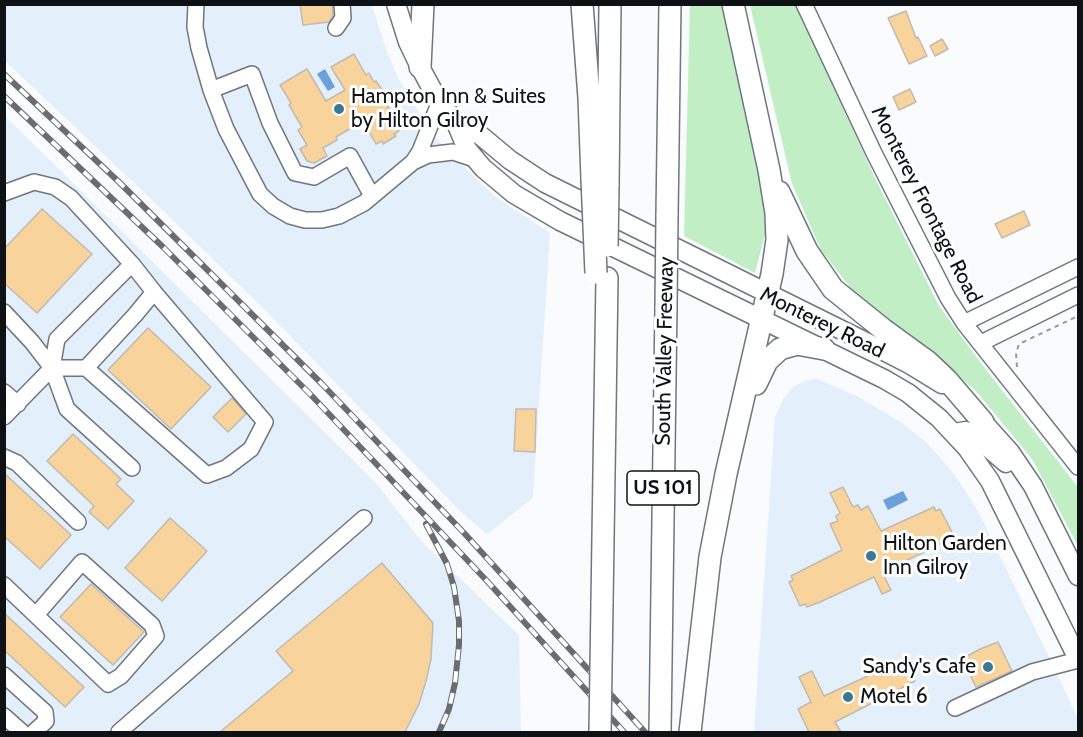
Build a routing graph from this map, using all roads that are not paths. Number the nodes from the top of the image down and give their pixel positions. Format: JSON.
{"nodes":[{"id":1,"x":196,"y":4,"type":"edge"},
{"id":2,"x":342,"y":4,"type":"edge"},
{"id":3,"x":396,"y":4,"type":"edge"},
{"id":4,"x":423,"y":4,"type":"edge"},
{"id":5,"x":582,"y":4,"type":"edge"},
{"id":6,"x":610,"y":4,"type":"edge"},
{"id":7,"x":670,"y":4,"type":"edge"},
{"id":8,"x":733,"y":4,"type":"edge"},
{"id":9,"x":804,"y":4,"type":"edge"},
{"id":10,"x":336,"y":28,"type":"dead end"},
{"id":11,"x":420,"y":67,"type":"junction"},
{"id":12,"x":211,"y":90,"type":"junction"},
{"id":13,"x":440,"y":101,"type":"junction"},
{"id":14,"x":456,"y":123,"type":"junction"},
{"id":15,"x":474,"y":159,"type":"junction"},
{"id":16,"x":413,"y":162,"type":"junction"},
{"id":17,"x":769,"y":170,"type":"junction"},
{"id":18,"x":600,"y":183,"type":"junction"},
{"id":19,"x":4,"y":193,"type":"edge"},
{"id":20,"x":372,"y":196,"type":"junction"},
{"id":21,"x":132,"y":264,"type":"junction"},
{"id":22,"x":1078,"y":267,"type":"edge"},
{"id":23,"x":154,"y":292,"type":"junction"},
{"id":24,"x":768,"y":292,"type":"junction"},
{"id":25,"x":1078,"y":295,"type":"edge"},
{"id":26,"x":4,"y":312,"type":"edge"},
{"id":27,"x":762,"y":319,"type":"junction"},
{"id":28,"x":964,"y":323,"type":"junction"},
{"id":29,"x":981,"y":344,"type":"junction"},
{"id":30,"x":824,"y":349,"type":"junction"},
{"id":31,"x":86,"y":368,"type":"junction"},
{"id":32,"x":51,"y":369,"type":"junction"},
{"id":33,"x":4,"y":392,"type":"edge"},
{"id":34,"x":18,"y":404,"type":"junction"},
{"id":35,"x":4,"y":417,"type":"edge"},
{"id":36,"x":983,"y":422,"type":"junction"},
{"id":37,"x":954,"y":433,"type":"junction"},
{"id":38,"x":4,"y":457,"type":"edge"},
{"id":39,"x":1078,"y":467,"type":"edge"},
{"id":40,"x":132,"y":468,"type":"dead end"},
{"id":41,"x":1046,"y":510,"type":"junction"},
{"id":42,"x":364,"y":518,"type":"dead end"},
{"id":43,"x":78,"y":522,"type":"dead end"},
{"id":44,"x":713,"y":541,"type":"junction"},
{"id":45,"x":1078,"y":576,"type":"edge"},
{"id":46,"x":4,"y":585,"type":"edge"},
{"id":47,"x":36,"y":615,"type":"junction"},
{"id":48,"x":1078,"y":659,"type":"edge"},
{"id":49,"x":4,"y":675,"type":"edge"},
{"id":50,"x":955,"y":708,"type":"dead end"},
{"id":51,"x":4,"y":716,"type":"edge"},
{"id":52,"x":22,"y":732,"type":"edge"},
{"id":53,"x":34,"y":732,"type":"edge"},
{"id":54,"x":118,"y":732,"type":"edge"},
{"id":55,"x":600,"y":732,"type":"edge"},
{"id":56,"x":660,"y":732,"type":"edge"},
{"id":57,"x":690,"y":732,"type":"edge"}],
"edges":[{"from":1,"to":12,"type":"street"},
{"from":2,"to":10,"type":"street"},
{"from":3,"to":11,"type":"main road","name":"Monterey Road"},
{"from":4,"to":11,"type":"highway"},
{"from":5,"to":18,"type":"highway"},
{"from":6,"to":18,"type":"highway","number":"US 101"},
{"from":7,"to":56,"type":"highway","name":"South Valley Freeway","number":"US 101","bridge":true},
{"from":8,"to":17,"type":"highway"},
{"from":9,"to":28,"type":"street","name":"Monterey Frontage Road"},
{"from":11,"to":13,"type":"main road","name":"Monterey Road"},
{"from":12,"to":20,"type":"street"},
{"from":12,"to":20,"type":"street"},
{"from":13,"to":14,"type":"main road","name":"Monterey Road"},
{"from":13,"to":16,"type":"street"},
{"from":14,"to":15,"type":"main road","name":"Monterey Road"},
{"from":14,"to":24,"type":"main road","name":"Monterey Road"},
{"from":15,"to":16,"type":"street"},
{"from":15,"to":27,"type":"main road","name":"Monterey Road"},
{"from":16,"to":20,"type":"street"},
{"from":17,"to":24,"type":"highway"},
{"from":17,"to":36,"type":"highway"},
{"from":18,"to":55,"type":"highway","number":"US 101","bridge":true},
{"from":19,"to":21,"type":"street"},
{"from":21,"to":23,"type":"street"},
{"from":21,"to":32,"type":"street"},
{"from":22,"to":28,"type":"street"},
{"from":23,"to":31,"type":"street"},
{"from":23,"to":31,"type":"street"},
{"from":24,"to":27,"type":"highway"},
{"from":24,"to":36,"type":"main road","name":"Monterey Road"},
{"from":25,"to":29,"type":"street"},
{"from":26,"to":32,"type":"street"},
{"from":27,"to":30,"type":"main road","name":"Monterey Road"},
{"from":27,"to":44,"type":"highway"},
{"from":28,"to":29,"type":"street","name":"Monterey Frontage Road"},
{"from":29,"to":39,"type":"street","name":"Monterey Frontage Road"},
{"from":30,"to":37,"type":"main road","name":"Monterey Road"},
{"from":30,"to":44,"type":"highway"},
{"from":31,"to":32,"type":"street"},
{"from":32,"to":34,"type":"street"},
{"from":32,"to":40,"type":"street"},
{"from":33,"to":34,"type":"street"},
{"from":34,"to":35,"type":"street"},
{"from":36,"to":41,"type":"main road","name":"Monterey Road"},
{"from":37,"to":41,"type":"main road"},
{"from":37,"to":48,"type":"main road","name":"Monterey Road"},
{"from":38,"to":43,"type":"street"},
{"from":41,"to":45,"type":"main road","name":"Monterey Road"},
{"from":42,"to":54,"type":"street"},
{"from":44,"to":57,"type":"highway"},
{"from":46,"to":47,"type":"street"},
{"from":47,"to":47,"type":"street"},
{"from":48,"to":50,"type":"street"},
{"from":49,"to":53,"type":"street"},
{"from":51,"to":52,"type":"street"}]}
